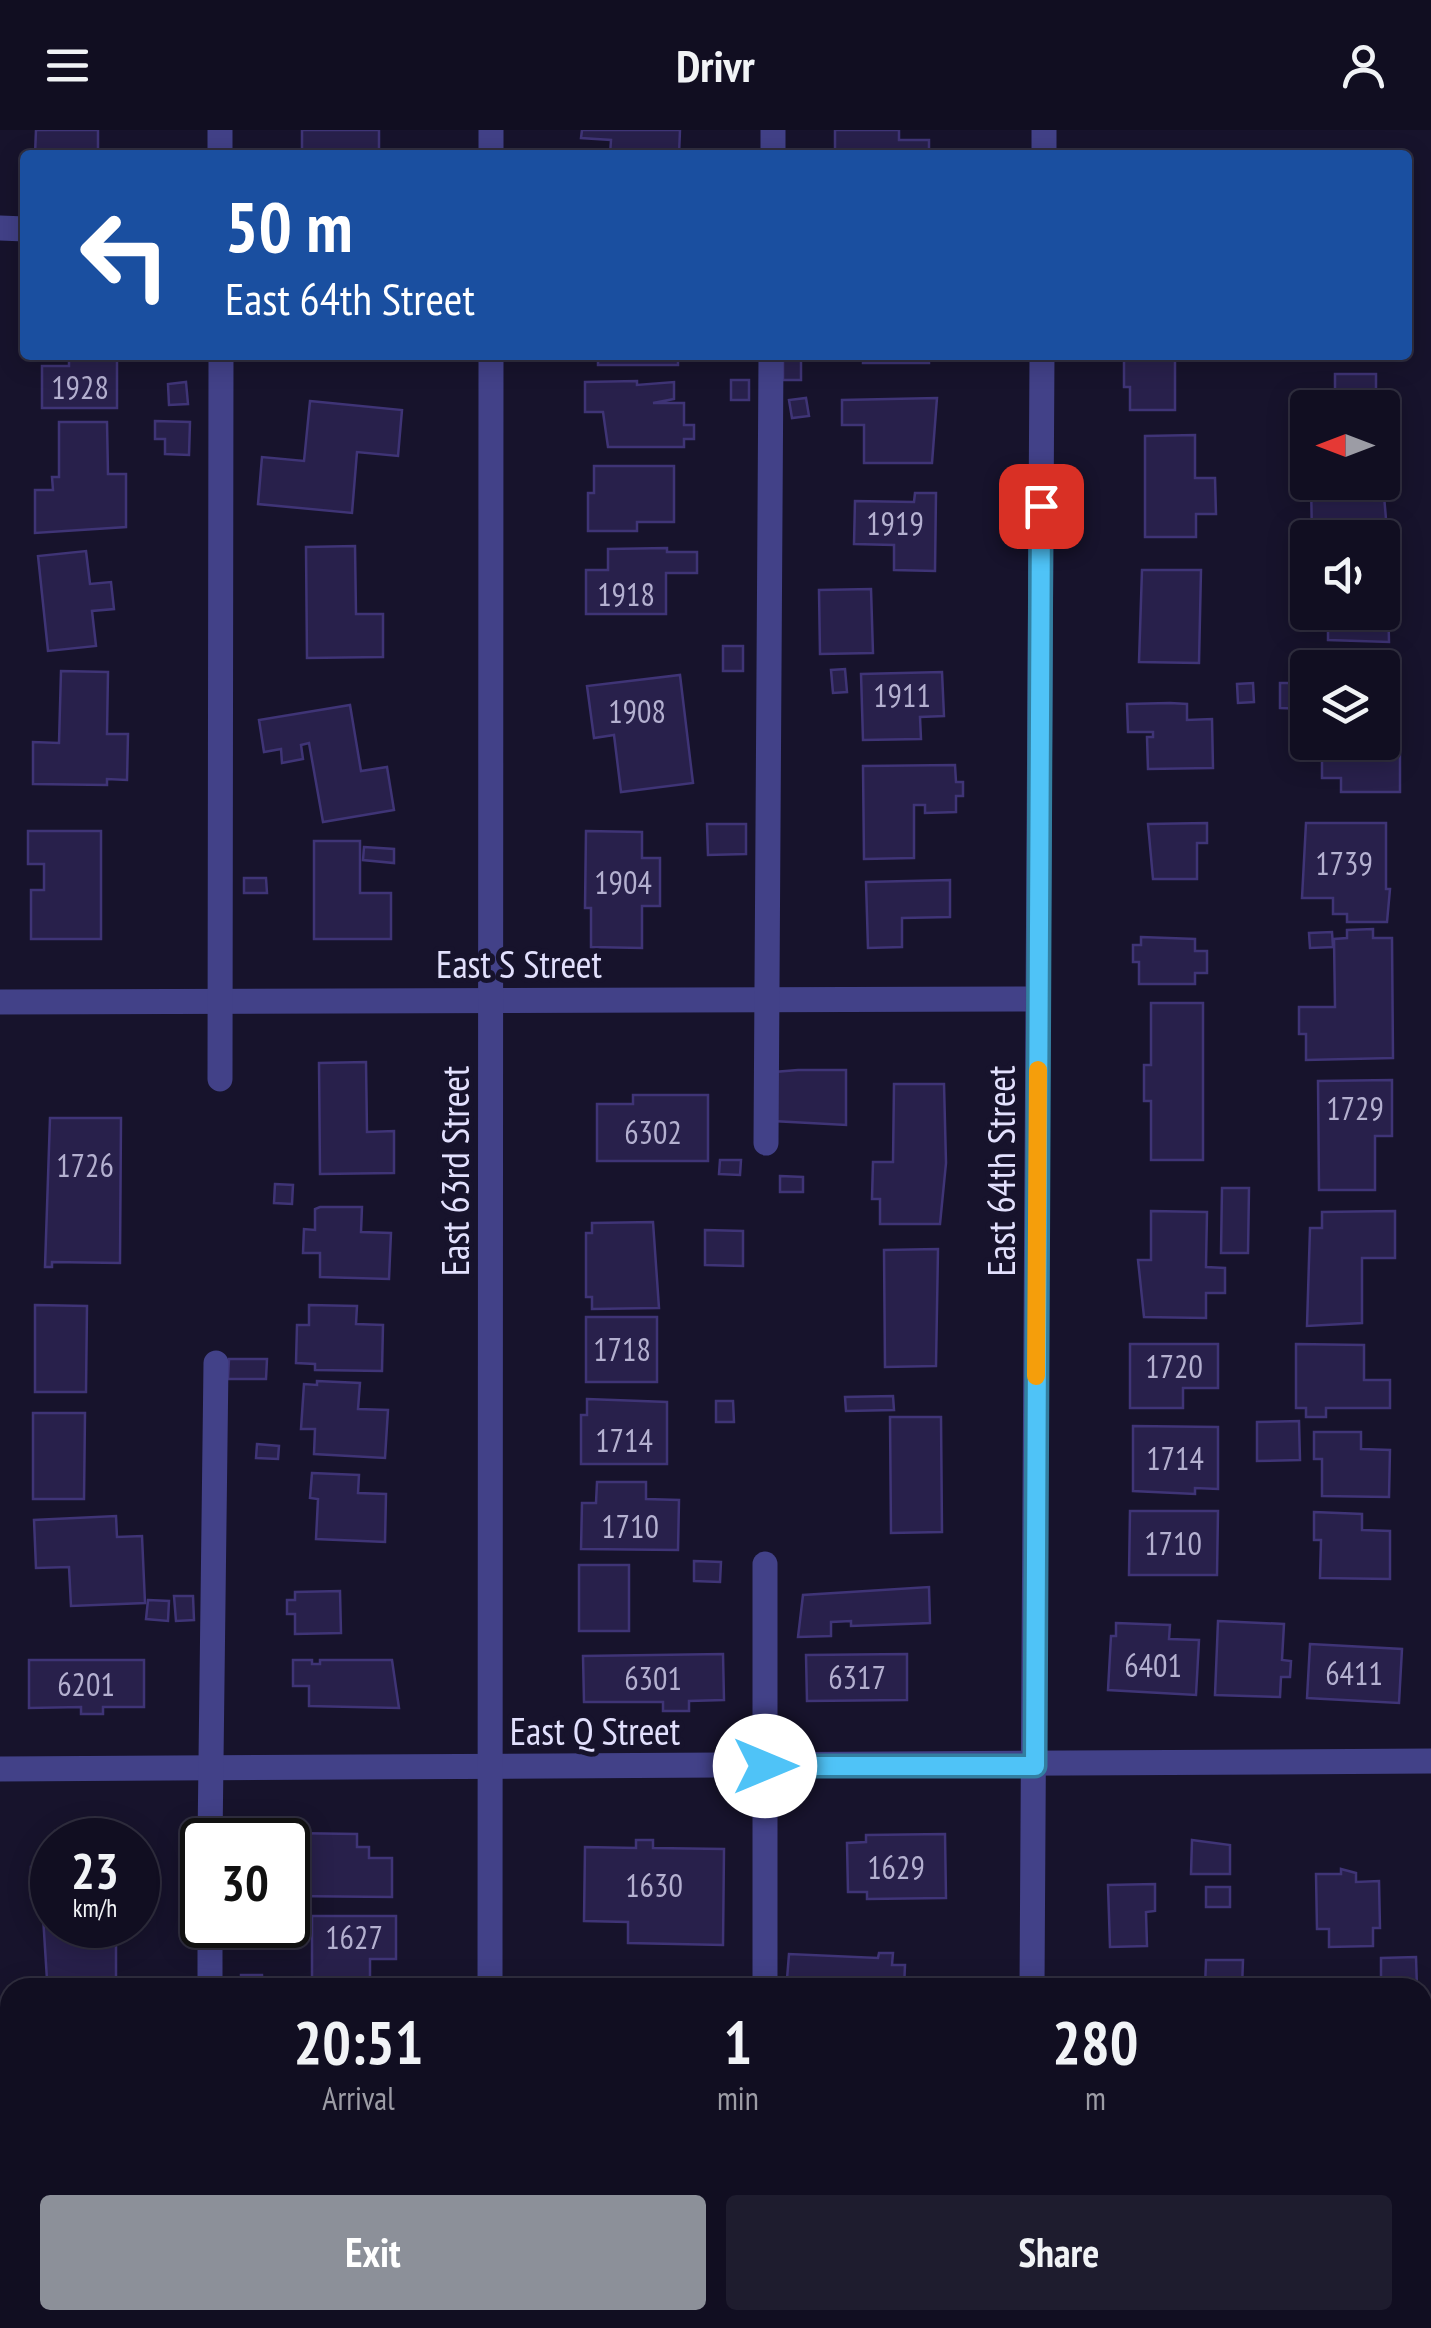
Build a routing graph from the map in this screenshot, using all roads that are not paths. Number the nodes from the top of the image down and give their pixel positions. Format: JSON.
{"nodes":[{"id":1,"x":221,"y":360,"type":"edge"},
{"id":2,"x":491,"y":360,"type":"edge"},
{"id":3,"x":772,"y":360,"type":"edge"},
{"id":4,"x":1042,"y":360,"type":"edge"},
{"id":5,"x":1038,"y":999,"type":"junction"},
{"id":6,"x":491,"y":1000,"type":"junction"},
{"id":7,"x":766,"y":1000,"type":"junction"},
{"id":8,"x":0,"y":1002,"type":"edge"},
{"id":9,"x":221,"y":1002,"type":"junction"},
{"id":10,"x":220,"y":1079,"type":"dead end"},
{"id":11,"x":766,"y":1143,"type":"dead end"},
{"id":12,"x":216,"y":1363,"type":"dead end"},
{"id":13,"x":765,"y":1564,"type":"dead end"},
{"id":14,"x":1431,"y":1762,"type":"edge"},
{"id":15,"x":765,"y":1766,"type":"junction"},
{"id":16,"x":1035,"y":1766,"type":"junction"},
{"id":17,"x":493,"y":1768,"type":"junction"},
{"id":18,"x":210,"y":1769,"type":"junction"},
{"id":19,"x":0,"y":1770,"type":"edge"},
{"id":20,"x":210,"y":1818,"type":"edge"},
{"id":21,"x":210,"y":1948,"type":"edge"},
{"id":22,"x":210,"y":1978,"type":"edge"},
{"id":23,"x":490,"y":1978,"type":"edge"},
{"id":24,"x":765,"y":1978,"type":"edge"},
{"id":25,"x":1032,"y":1978,"type":"edge"}],
"edges":[{"from":1,"to":9,"type":"street"},
{"from":2,"to":6,"type":"street","name":"East 63rd Street"},
{"from":3,"to":7,"type":"street"},
{"from":4,"to":5,"type":"street","name":"East 64th Street"},
{"from":5,"to":7,"type":"street","name":"East S Street"},
{"from":5,"to":16,"type":"street","name":"East 64th Street"},
{"from":6,"to":7,"type":"street","name":"East S Street"},
{"from":6,"to":9,"type":"street","name":"East S Street"},
{"from":6,"to":17,"type":"street","name":"East 63rd Street"},
{"from":7,"to":11,"type":"street"},
{"from":8,"to":9,"type":"street","name":"East S Street"},
{"from":9,"to":10,"type":"street"},
{"from":12,"to":18,"type":"street"},
{"from":13,"to":15,"type":"street"},
{"from":14,"to":16,"type":"street","name":"East Q Street"},
{"from":15,"to":16,"type":"street","name":"East Q Street"},
{"from":15,"to":17,"type":"street","name":"East Q Street"},
{"from":15,"to":24,"type":"street"},
{"from":16,"to":25,"type":"street","name":"East 64th Street"},
{"from":17,"to":18,"type":"street","name":"East Q Street"},
{"from":17,"to":23,"type":"street","name":"East 63rd Street"},
{"from":18,"to":19,"type":"street","name":"East Q Street"},
{"from":18,"to":20,"type":"street"},
{"from":21,"to":22,"type":"street"}]}
